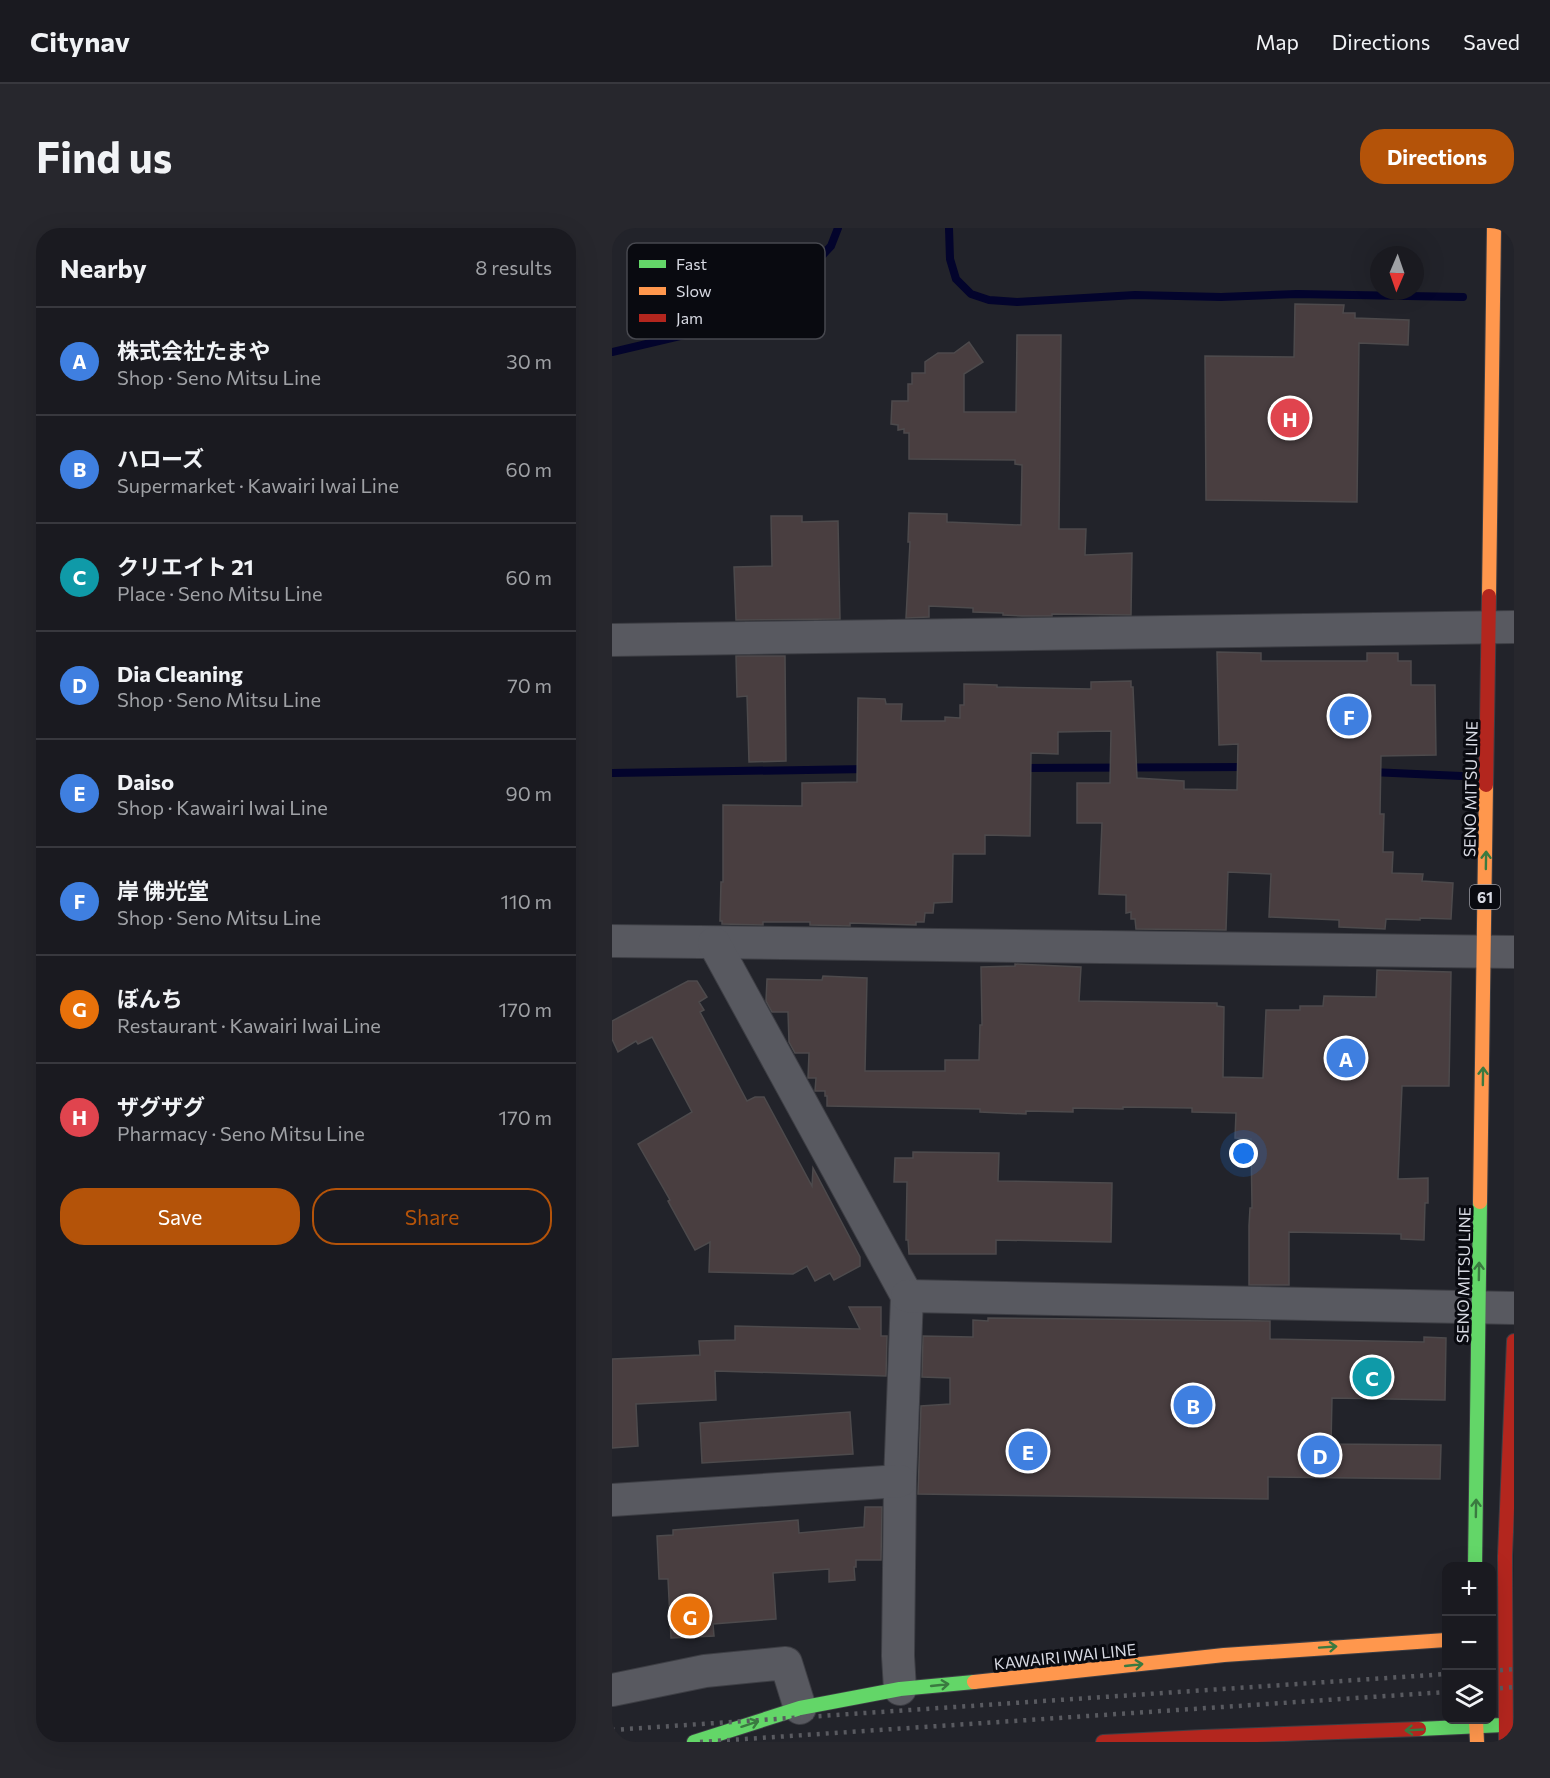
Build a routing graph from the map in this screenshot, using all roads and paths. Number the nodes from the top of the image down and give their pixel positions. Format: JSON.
{"nodes":[{"id":1,"x":1494,"y":228,"type":"edge"},
{"id":2,"x":1501,"y":627,"type":"edge"},
{"id":3,"x":612,"y":640,"type":"edge"},
{"id":4,"x":612,"y":940,"type":"edge"},
{"id":5,"x":714,"y":943,"type":"junction"},
{"id":6,"x":1499,"y":952,"type":"edge"},
{"id":7,"x":907,"y":1296,"type":"junction"},
{"id":8,"x":1479,"y":1308,"type":"junction"},
{"id":9,"x":1514,"y":1308,"type":"edge"},
{"id":10,"x":1514,"y":1341,"type":"edge"},
{"id":11,"x":900,"y":1481,"type":"junction"},
{"id":12,"x":612,"y":1500,"type":"edge"},
{"id":13,"x":1475,"y":1562,"type":"edge"},
{"id":14,"x":1504,"y":1638,"type":"edge"},
{"id":15,"x":1442,"y":1640,"type":"edge"},
{"id":16,"x":900,"y":1689,"type":"junction"},
{"id":17,"x":612,"y":1690,"type":"edge"},
{"id":18,"x":800,"y":1708,"type":"junction"},
{"id":19,"x":1466,"y":1724,"type":"edge"},
{"id":20,"x":1476,"y":1724,"type":"edge"},
{"id":21,"x":1510,"y":1724,"type":"edge"},
{"id":22,"x":694,"y":1742,"type":"edge"},
{"id":23,"x":1103,"y":1742,"type":"edge"},
{"id":24,"x":1477,"y":1742,"type":"edge"},
{"id":25,"x":1506,"y":1742,"type":"edge"}],
"edges":[{"from":1,"to":2,"type":"main road","name":"SENO MITSU LINE","number":"61"},
{"from":2,"to":3,"type":"street"},
{"from":6,"to":2,"type":"main road","name":"SENO MITSU LINE","number":"61","one_way":true},
{"from":4,"to":5,"type":"street"},
{"from":5,"to":6,"type":"street"},
{"from":5,"to":7,"type":"street"},
{"from":8,"to":6,"type":"main road","name":"SENO MITSU LINE","number":"61","one_way":true},
{"from":7,"to":8,"type":"street"},
{"from":7,"to":11,"type":"street"},
{"from":8,"to":9,"type":"street"},
{"from":13,"to":8,"type":"main road","name":"SENO MITSU LINE","number":"61","one_way":true},
{"from":10,"to":14,"type":"main road"},
{"from":11,"to":12,"type":"street"},
{"from":11,"to":16,"type":"street"},
{"from":14,"to":21,"type":"main road"},
{"from":16,"to":15,"type":"main road","name":"KAWAIRI IWAI LINE","one_way":true},
{"from":16,"to":18,"type":"main road","name":"KAWAIRI IWAI LINE"},
{"from":17,"to":18,"type":"street"},
{"from":22,"to":18,"type":"main road","name":"KAWAIRI IWAI LINE","one_way":true},
{"from":19,"to":23,"type":"main road","one_way":true},
{"from":20,"to":24,"type":"main road"},
{"from":21,"to":25,"type":"main road"}]}
